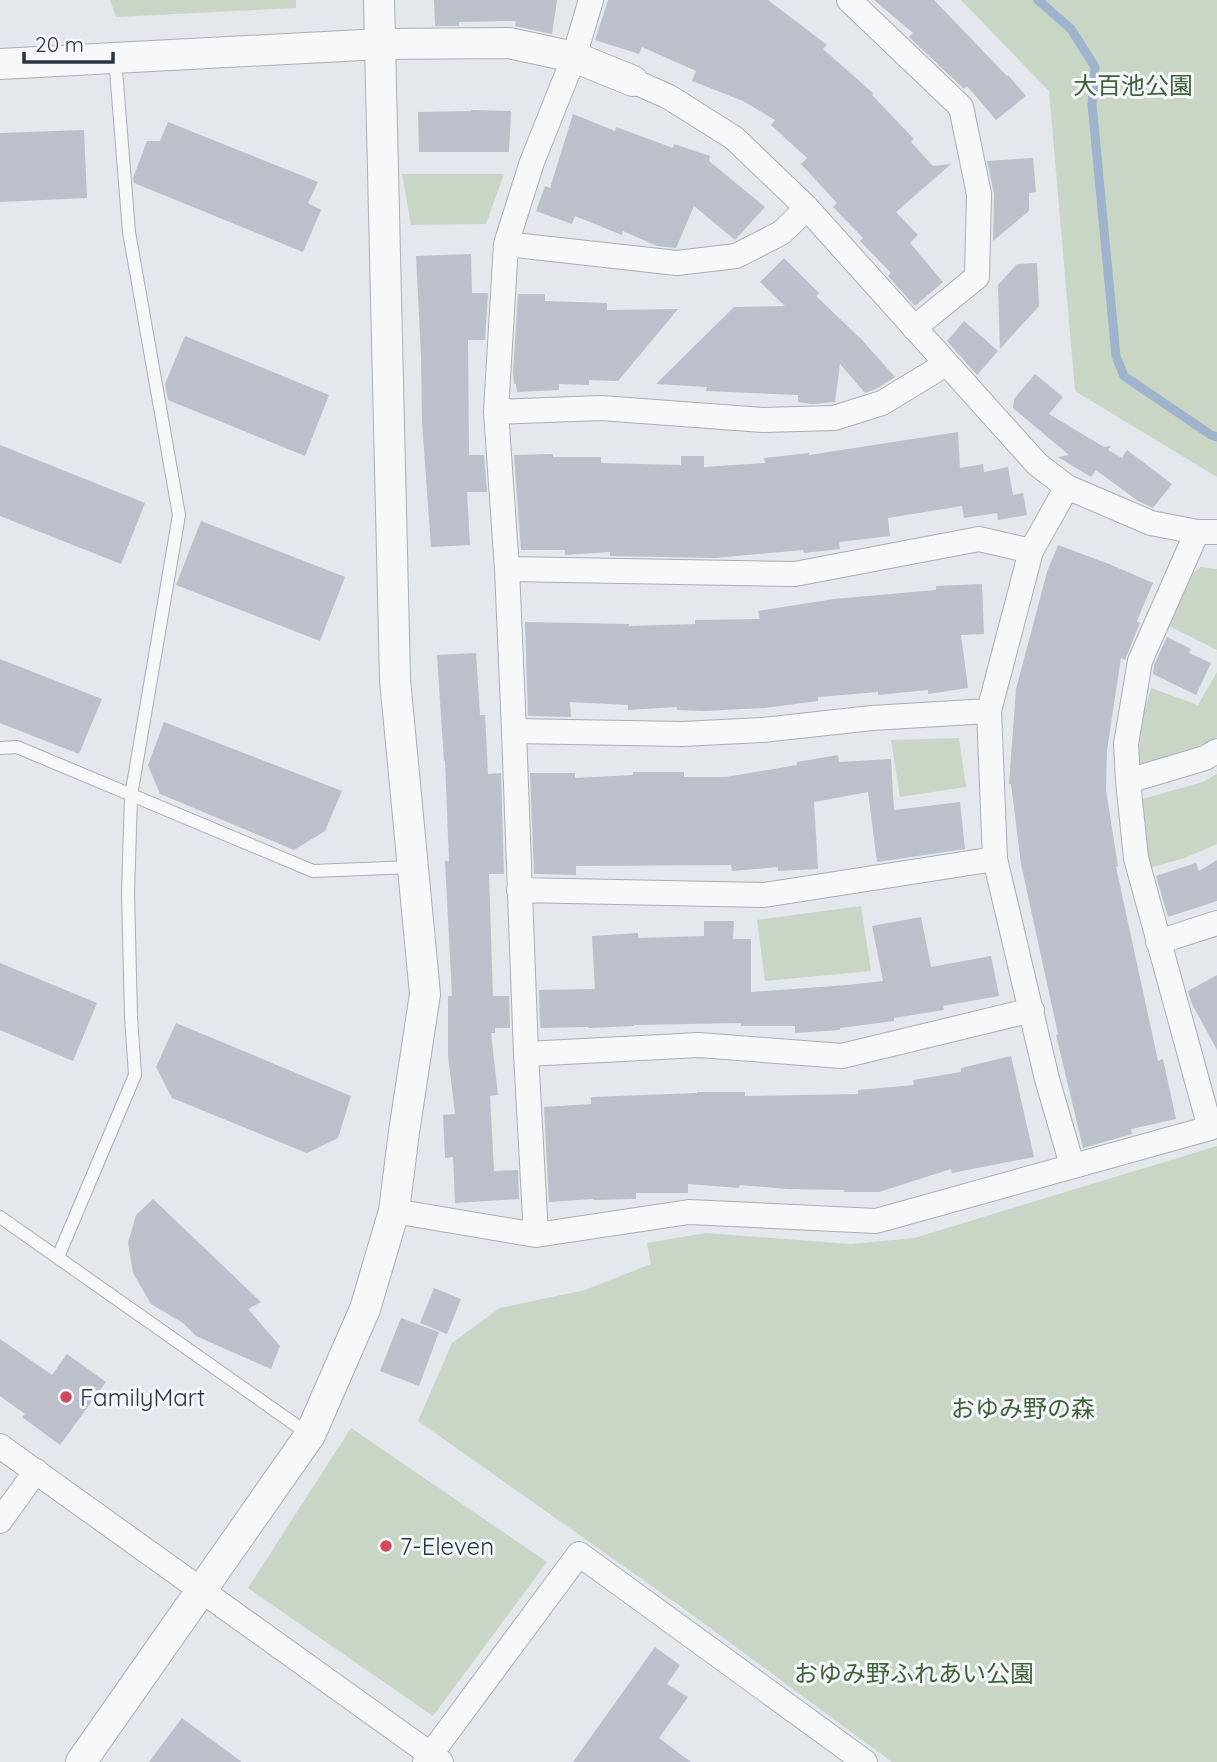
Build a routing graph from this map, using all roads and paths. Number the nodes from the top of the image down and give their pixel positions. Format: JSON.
{"nodes":[{"id":1,"x":379,"y":0,"type":"edge"},
{"id":2,"x":591,"y":0,"type":"edge"},
{"id":3,"x":849,"y":0,"type":"edge"},
{"id":4,"x":381,"y":44,"type":"junction"},
{"id":5,"x":574,"y":57,"type":"junction"},
{"id":6,"x":115,"y":58,"type":"junction"},
{"id":7,"x":0,"y":64,"type":"edge"},
{"id":8,"x":633,"y":80,"type":"joint"},
{"id":9,"x":807,"y":208,"type":"junction"},
{"id":10,"x":506,"y":244,"type":"junction"},
{"id":11,"x":914,"y":328,"type":"junction"},
{"id":12,"x":946,"y":363,"type":"junction"},
{"id":13,"x":496,"y":412,"type":"junction"},
{"id":14,"x":1067,"y":487,"type":"junction"},
{"id":15,"x":1207,"y":532,"type":"edge"},
{"id":16,"x":1031,"y":551,"type":"junction"},
{"id":17,"x":507,"y":569,"type":"junction"},
{"id":18,"x":989,"y":711,"type":"junction"},
{"id":19,"x":514,"y":731,"type":"junction"},
{"id":20,"x":0,"y":748,"type":"edge"},
{"id":21,"x":1217,"y":751,"type":"edge"},
{"id":22,"x":1128,"y":782,"type":"junction"},
{"id":23,"x":131,"y":796,"type":"junction"},
{"id":24,"x":995,"y":859,"type":"junction"},
{"id":25,"x":412,"y":867,"type":"junction"},
{"id":26,"x":519,"y":890,"type":"junction"},
{"id":27,"x":1217,"y":923,"type":"edge"},
{"id":28,"x":1158,"y":942,"type":"junction"},
{"id":29,"x":1032,"y":1010,"type":"junction"},
{"id":30,"x":526,"y":1054,"type":"junction"},
{"id":31,"x":1213,"y":1126,"type":"edge"},
{"id":32,"x":1072,"y":1166,"type":"junction"},
{"id":33,"x":394,"y":1211,"type":"junction"},
{"id":34,"x":0,"y":1217,"type":"edge"},
{"id":35,"x":536,"y":1235,"type":"junction"},
{"id":36,"x":58,"y":1257,"type":"junction"},
{"id":37,"x":310,"y":1435,"type":"junction"},
{"id":38,"x":0,"y":1446,"type":"edge"},
{"id":39,"x":36,"y":1471,"type":"junction"},
{"id":40,"x":0,"y":1521,"type":"edge"},
{"id":41,"x":201,"y":1590,"type":"junction"},
{"id":42,"x":432,"y":1760,"type":"edge"},
{"id":43,"x":82,"y":1762,"type":"edge"},
{"id":44,"x":865,"y":1762,"type":"edge"}],
"edges":[{"from":1,"to":4,"type":"street"},
{"from":2,"to":5,"type":"street"},
{"from":3,"to":11,"type":"street"},
{"from":4,"to":5,"type":"street"},
{"from":4,"to":6,"type":"street"},
{"from":4,"to":25,"type":"street"},
{"from":5,"to":8,"type":"street"},
{"from":5,"to":10,"type":"street"},
{"from":6,"to":7,"type":"street"},
{"from":6,"to":23,"type":"lane"},
{"from":8,"to":9,"type":"street"},
{"from":9,"to":10,"type":"street"},
{"from":9,"to":11,"type":"street"},
{"from":10,"to":13,"type":"street"},
{"from":11,"to":12,"type":"street"},
{"from":12,"to":13,"type":"street"},
{"from":12,"to":14,"type":"street"},
{"from":13,"to":17,"type":"street"},
{"from":14,"to":15,"type":"street"},
{"from":14,"to":16,"type":"street"},
{"from":15,"to":22,"type":"street"},
{"from":16,"to":17,"type":"street"},
{"from":16,"to":18,"type":"street"},
{"from":17,"to":19,"type":"street"},
{"from":18,"to":19,"type":"street"},
{"from":18,"to":24,"type":"street"},
{"from":19,"to":26,"type":"street"},
{"from":20,"to":23,"type":"lane"},
{"from":21,"to":22,"type":"street"},
{"from":22,"to":28,"type":"street"},
{"from":23,"to":25,"type":"lane"},
{"from":23,"to":36,"type":"lane"},
{"from":24,"to":26,"type":"street"},
{"from":24,"to":29,"type":"street"},
{"from":25,"to":33,"type":"street"},
{"from":26,"to":30,"type":"street"},
{"from":27,"to":28,"type":"street"},
{"from":28,"to":31,"type":"street"},
{"from":29,"to":30,"type":"street"},
{"from":29,"to":32,"type":"street"},
{"from":30,"to":35,"type":"street"},
{"from":31,"to":32,"type":"street"},
{"from":32,"to":35,"type":"street"},
{"from":33,"to":35,"type":"street"},
{"from":33,"to":37,"type":"street"},
{"from":34,"to":36,"type":"lane"},
{"from":36,"to":37,"type":"lane"},
{"from":37,"to":41,"type":"street"},
{"from":38,"to":39,"type":"street"},
{"from":39,"to":40,"type":"street"},
{"from":39,"to":41,"type":"street"},
{"from":41,"to":42,"type":"street"},
{"from":41,"to":43,"type":"street"},
{"from":42,"to":44,"type":"street"}]}
